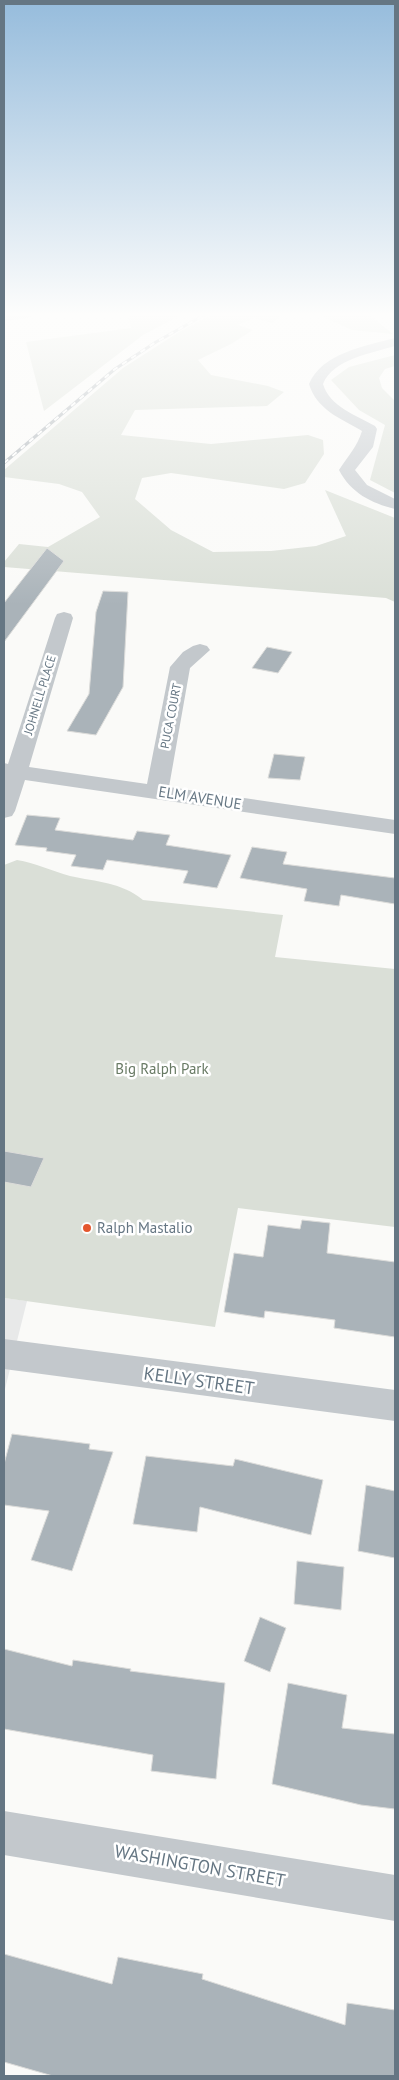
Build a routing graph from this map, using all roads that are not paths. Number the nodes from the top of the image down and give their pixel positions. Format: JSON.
{"nodes":[{"id":1,"x":340,"y":411,"type":"edge"},
{"id":2,"x":395,"y":504,"type":"edge"},
{"id":3,"x":64,"y":618,"type":"dead end"},
{"id":4,"x":200,"y":650,"type":"dead end"},
{"id":5,"x":10,"y":771,"type":"edge"},
{"id":6,"x":157,"y":792,"type":"junction"},
{"id":7,"x":4,"y":811,"type":"edge"},
{"id":8,"x":395,"y":826,"type":"edge"},
{"id":9,"x":4,"y":1354,"type":"edge"},
{"id":10,"x":395,"y":1406,"type":"edge"},
{"id":11,"x":4,"y":1833,"type":"edge"},
{"id":12,"x":395,"y":1898,"type":"edge"}],
"edges":[{"from":1,"to":2,"type":"street"},
{"from":3,"to":5,"type":"street","name":"JOHNELL PLACE"},
{"from":4,"to":6,"type":"street","name":"PUCA COURT"},
{"from":5,"to":6,"type":"street","name":"ELM AVENUE"},
{"from":5,"to":7,"type":"street","name":"JOHNELL PLACE"},
{"from":6,"to":8,"type":"street","name":"ELM AVENUE"},
{"from":9,"to":10,"type":"street","name":"KELLY STREET"},
{"from":11,"to":12,"type":"street","name":"WASHINGTON STREET"}]}
